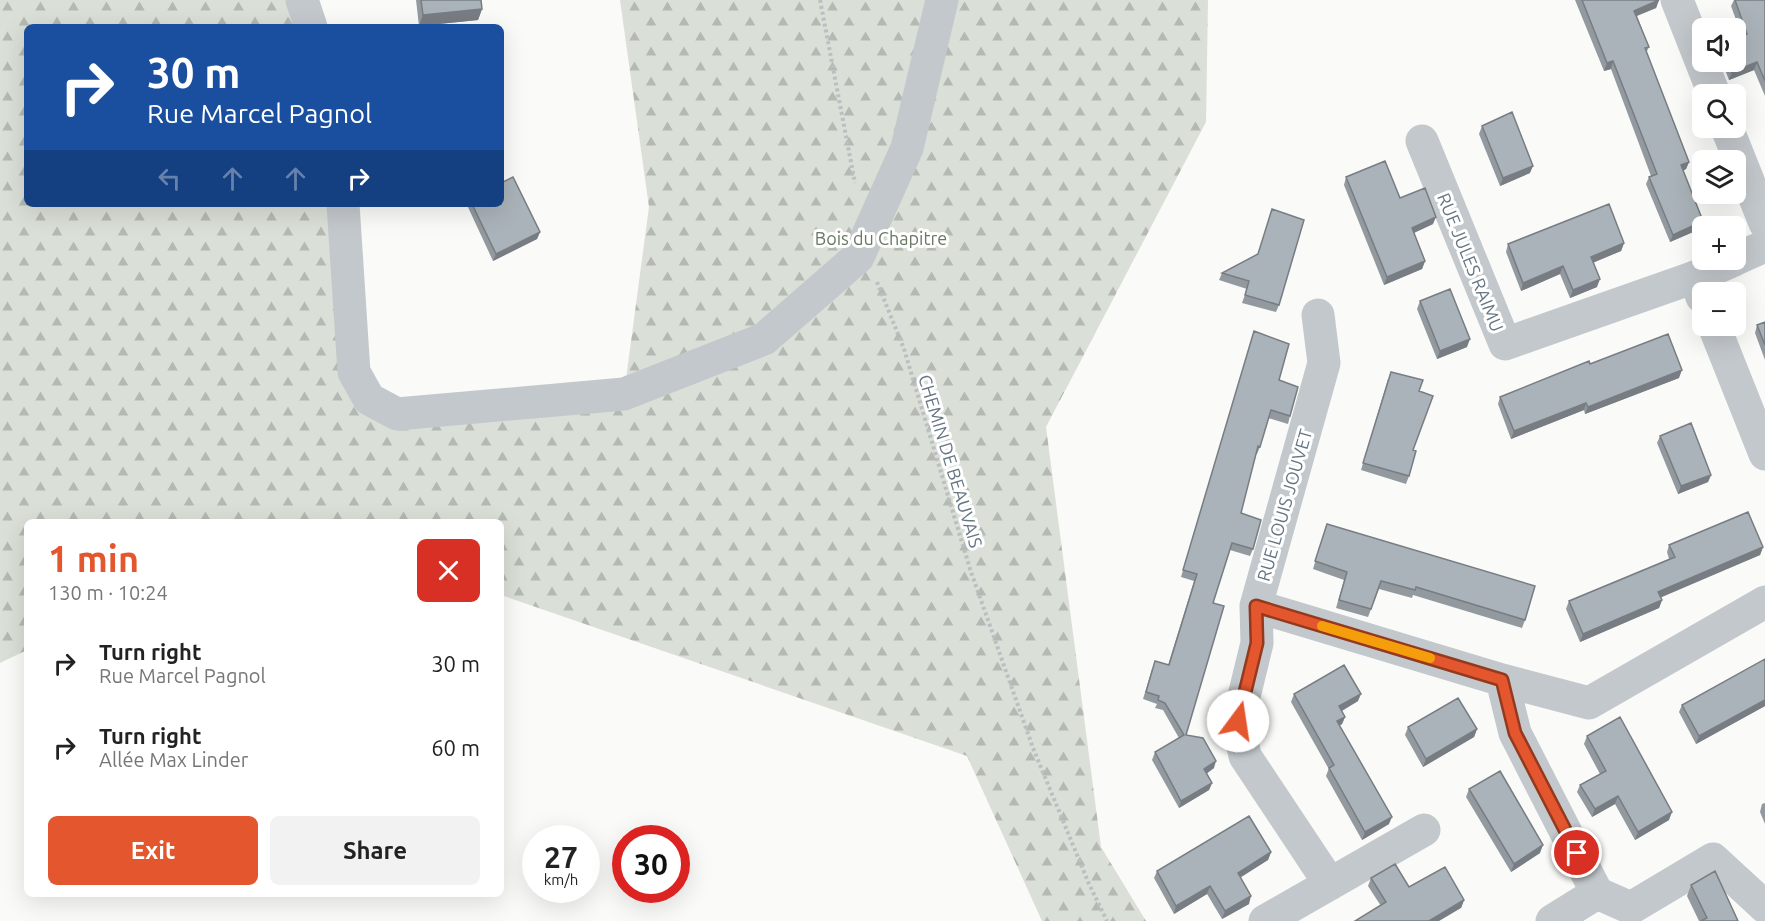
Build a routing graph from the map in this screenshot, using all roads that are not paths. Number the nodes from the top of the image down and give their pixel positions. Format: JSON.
{"nodes":[{"id":1,"x":303,"y":0,"type":"edge"},
{"id":2,"x":942,"y":0,"type":"edge"},
{"id":3,"x":1677,"y":0,"type":"edge"},
{"id":4,"x":310,"y":24,"type":"edge"},
{"id":5,"x":1710,"y":84,"type":"edge"},
{"id":6,"x":1731,"y":138,"type":"edge"},
{"id":7,"x":1422,"y":141,"type":"dead end"},
{"id":8,"x":343,"y":207,"type":"edge"},
{"id":9,"x":1765,"y":223,"type":"edge"},
{"id":10,"x":1765,"y":246,"type":"edge"},
{"id":11,"x":1746,"y":254,"type":"edge"},
{"id":12,"x":1721,"y":270,"type":"edge"},
{"id":13,"x":1705,"y":282,"type":"edge"},
{"id":14,"x":1692,"y":289,"type":"edge"},
{"id":15,"x":1318,"y":315,"type":"dead end"},
{"id":16,"x":1718,"y":336,"type":"edge"},
{"id":17,"x":1765,"y":454,"type":"edge"},
{"id":18,"x":1765,"y":602,"type":"edge"},
{"id":19,"x":1256,"y":606,"type":"junction"},
{"id":20,"x":1502,"y":680,"type":"junction"},
{"id":21,"x":1424,"y":830,"type":"dead end"},
{"id":22,"x":1330,"y":884,"type":"junction"},
{"id":23,"x":1597,"y":893,"type":"junction"},
{"id":24,"x":1765,"y":907,"type":"edge"},
{"id":25,"x":1265,"y":921,"type":"edge"},
{"id":26,"x":1552,"y":921,"type":"edge"}],
"edges":[{"from":1,"to":4,"type":"street"},
{"from":2,"to":8,"type":"street"},
{"from":3,"to":5,"type":"street"},
{"from":6,"to":9,"type":"street"},
{"from":7,"to":14,"type":"street","name":"RUE JULES RAIMU"},
{"from":10,"to":11,"type":"street"},
{"from":12,"to":13,"type":"street"},
{"from":15,"to":19,"type":"street","name":"RUE LOUIS JOUVET"},
{"from":16,"to":17,"type":"street"},
{"from":18,"to":20,"type":"street"},
{"from":19,"to":20,"type":"street"},
{"from":19,"to":22,"type":"street","name":"RUE LOUIS JOUVET"},
{"from":20,"to":23,"type":"street"},
{"from":21,"to":22,"type":"street"},
{"from":22,"to":25,"type":"street"},
{"from":23,"to":24,"type":"street"},
{"from":23,"to":26,"type":"street"}]}
